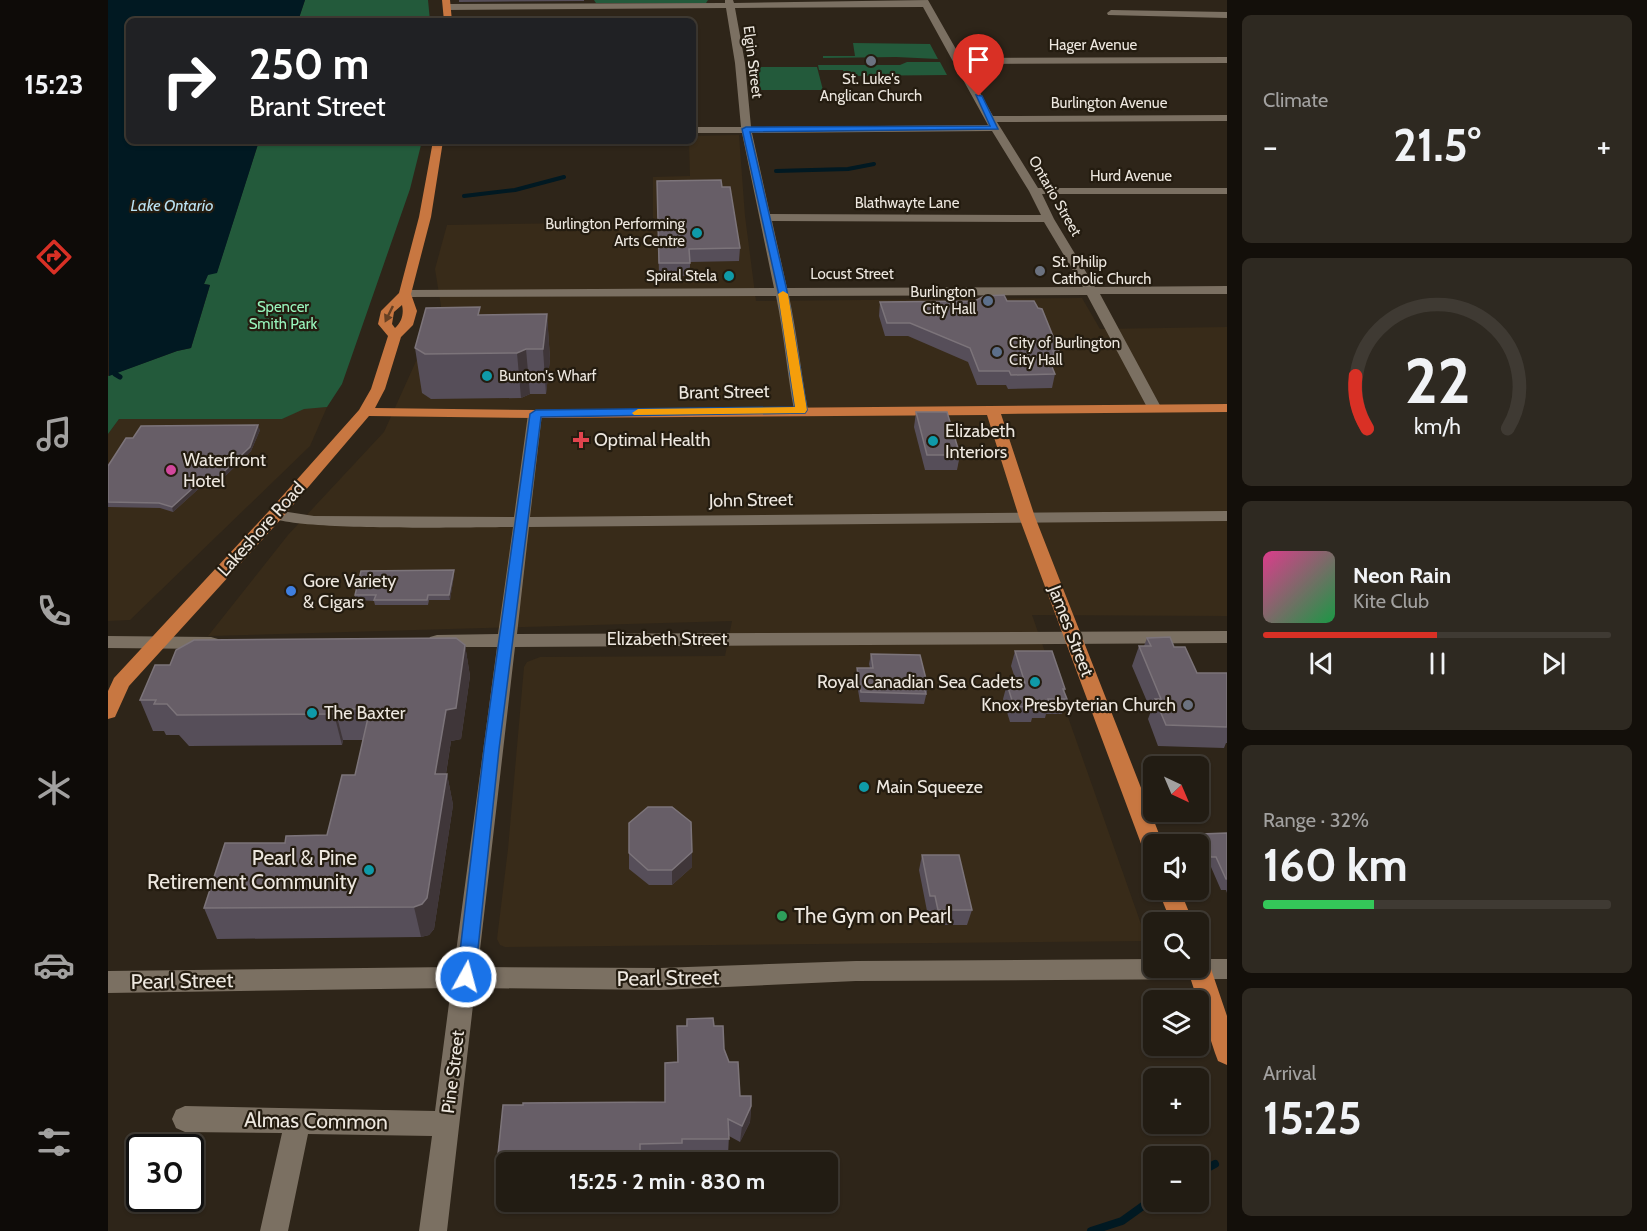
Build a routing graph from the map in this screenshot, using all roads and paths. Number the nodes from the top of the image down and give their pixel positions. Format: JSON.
{"nodes":[{"id":1,"x":925,"y":2,"type":"edge"},
{"id":2,"x":447,"y":3,"type":"edge"},
{"id":3,"x":729,"y":3,"type":"edge"},
{"id":4,"x":1210,"y":8,"type":"dead end"},
{"id":5,"x":1111,"y":13,"type":"dead end"},
{"id":6,"x":1223,"y":15,"type":"edge"},
{"id":7,"x":448,"y":18,"type":"edge"},
{"id":8,"x":1227,"y":23,"type":"edge"},
{"id":9,"x":1227,"y":60,"type":"edge"},
{"id":10,"x":958,"y":61,"type":"junction"},
{"id":11,"x":1227,"y":118,"type":"edge"},
{"id":12,"x":993,"y":123,"type":"junction"},
{"id":13,"x":746,"y":129,"type":"junction"},
{"id":14,"x":696,"y":130,"type":"edge"},
{"id":15,"x":437,"y":144,"type":"edge"},
{"id":16,"x":1035,"y":191,"type":"junction"},
{"id":17,"x":1227,"y":191,"type":"edge"},
{"id":18,"x":766,"y":217,"type":"junction"},
{"id":19,"x":1048,"y":219,"type":"junction"},
{"id":20,"x":1090,"y":290,"type":"junction"},
{"id":21,"x":1227,"y":290,"type":"edge"},
{"id":22,"x":783,"y":291,"type":"junction"},
{"id":23,"x":405,"y":294,"type":"junction"},
{"id":24,"x":394,"y":336,"type":"junction"},
{"id":25,"x":1227,"y":408,"type":"edge"},
{"id":26,"x":1155,"y":409,"type":"junction"},
{"id":27,"x":801,"y":410,"type":"junction"},
{"id":28,"x":993,"y":411,"type":"junction"},
{"id":29,"x":364,"y":412,"type":"junction"},
{"id":30,"x":536,"y":414,"type":"junction"},
{"id":31,"x":275,"y":515,"type":"junction"},
{"id":32,"x":1227,"y":516,"type":"edge"},
{"id":33,"x":1027,"y":517,"type":"junction"},
{"id":34,"x":522,"y":522,"type":"junction"},
{"id":35,"x":1227,"y":637,"type":"edge"},
{"id":36,"x":1073,"y":638,"type":"junction"},
{"id":37,"x":507,"y":640,"type":"junction"},
{"id":38,"x":418,"y":641,"type":"edge"},
{"id":39,"x":108,"y":642,"type":"edge"},
{"id":40,"x":226,"y":643,"type":"edge"},
{"id":41,"x":155,"y":644,"type":"junction"},
{"id":42,"x":108,"y":712,"type":"edge"},
{"id":43,"x":1148,"y":834,"type":"edge"},
{"id":44,"x":1143,"y":968,"type":"edge"},
{"id":45,"x":1209,"y":968,"type":"edge"},
{"id":46,"x":1227,"y":969,"type":"edge"},
{"id":47,"x":466,"y":977,"type":"junction"},
{"id":48,"x":1202,"y":978,"type":"edge"},
{"id":49,"x":108,"y":982,"type":"edge"},
{"id":50,"x":1227,"y":1053,"type":"edge"},
{"id":51,"x":185,"y":1119,"type":"dead end"},
{"id":52,"x":298,"y":1120,"type":"junction"},
{"id":53,"x":446,"y":1124,"type":"junction"},
{"id":54,"x":274,"y":1231,"type":"edge"},
{"id":55,"x":433,"y":1231,"type":"edge"}],
"edges":[{"from":1,"to":3,"type":"street"},
{"from":1,"to":10,"type":"street","name":"Ontario Street"},
{"from":2,"to":3,"type":"street"},
{"from":2,"to":7,"type":"main road"},
{"from":3,"to":13,"type":"street","name":"Elgin Street"},
{"from":4,"to":6,"type":"street"},
{"from":5,"to":6,"type":"street"},
{"from":6,"to":8,"type":"street"},
{"from":9,"to":10,"type":"street","name":"Hager Avenue"},
{"from":10,"to":12,"type":"street","name":"Ontario Street"},
{"from":11,"to":12,"type":"street","name":"Burlington Avenue"},
{"from":12,"to":13,"type":"street","name":"Burlington Avenue"},
{"from":12,"to":16,"type":"street","name":"Ontario Street"},
{"from":13,"to":14,"type":"street","name":"Burlington Avenue"},
{"from":13,"to":18,"type":"street","name":"Elgin Street"},
{"from":15,"to":23,"type":"main road","name":"Lakeshore Road"},
{"from":16,"to":17,"type":"street","name":"Hurd Avenue"},
{"from":16,"to":19,"type":"street","name":"Ontario Street"},
{"from":18,"to":19,"type":"street","name":"Blathwayte Lane"},
{"from":18,"to":22,"type":"street","name":"Elgin Street"},
{"from":19,"to":20,"type":"street","name":"Ontario Street"},
{"from":20,"to":21,"type":"street","name":"Locust Street"},
{"from":20,"to":22,"type":"street","name":"Locust Street"},
{"from":20,"to":26,"type":"street","name":"Ontario Street"},
{"from":22,"to":23,"type":"street","name":"Locust Street"},
{"from":22,"to":27,"type":"street","name":"Elgin Street"},
{"from":23,"to":24,"type":"main road","name":"Lakeshore Road"},
{"from":23,"to":24,"type":"main road","name":"Lakeshore Road","one_way":true},
{"from":24,"to":29,"type":"main road","name":"Lakeshore Road"},
{"from":25,"to":26,"type":"main road","name":"Brant Street"},
{"from":26,"to":28,"type":"main road","name":"Brant Street"},
{"from":27,"to":28,"type":"main road","name":"Brant Street"},
{"from":27,"to":30,"type":"main road","name":"Brant Street"},
{"from":28,"to":33,"type":"main road","name":"James Street"},
{"from":29,"to":30,"type":"main road","name":"Brant Street"},
{"from":29,"to":31,"type":"main road","name":"Lakeshore Road"},
{"from":30,"to":34,"type":"street","name":"Pine Street"},
{"from":31,"to":34,"type":"street","name":"John Street"},
{"from":31,"to":41,"type":"main road","name":"Lakeshore Road"},
{"from":32,"to":33,"type":"street","name":"John Street"},
{"from":33,"to":34,"type":"street","name":"John Street"},
{"from":33,"to":36,"type":"main road","name":"James Street"},
{"from":34,"to":37,"type":"street","name":"Pine Street"},
{"from":35,"to":36,"type":"street","name":"Elizabeth Street"},
{"from":36,"to":37,"type":"street","name":"Elizabeth Street"},
{"from":36,"to":43,"type":"main road","name":"James Street"},
{"from":37,"to":38,"type":"street","name":"Elizabeth Street"},
{"from":37,"to":47,"type":"street","name":"Pine Street"},
{"from":39,"to":41,"type":"street"},
{"from":40,"to":41,"type":"street"},
{"from":41,"to":42,"type":"main road","name":"Lakeshore Road"},
{"from":44,"to":47,"type":"street","name":"Pearl Street"},
{"from":45,"to":46,"type":"street","name":"Pearl Street"},
{"from":47,"to":49,"type":"street","name":"Pearl Street"},
{"from":47,"to":53,"type":"street","name":"Pine Street"},
{"from":48,"to":50,"type":"main road"},
{"from":51,"to":52,"type":"street","name":"Almas Common"},
{"from":52,"to":53,"type":"street","name":"Almas Common"},
{"from":52,"to":54,"type":"street"},
{"from":53,"to":55,"type":"street","name":"Pine Street"}]}
